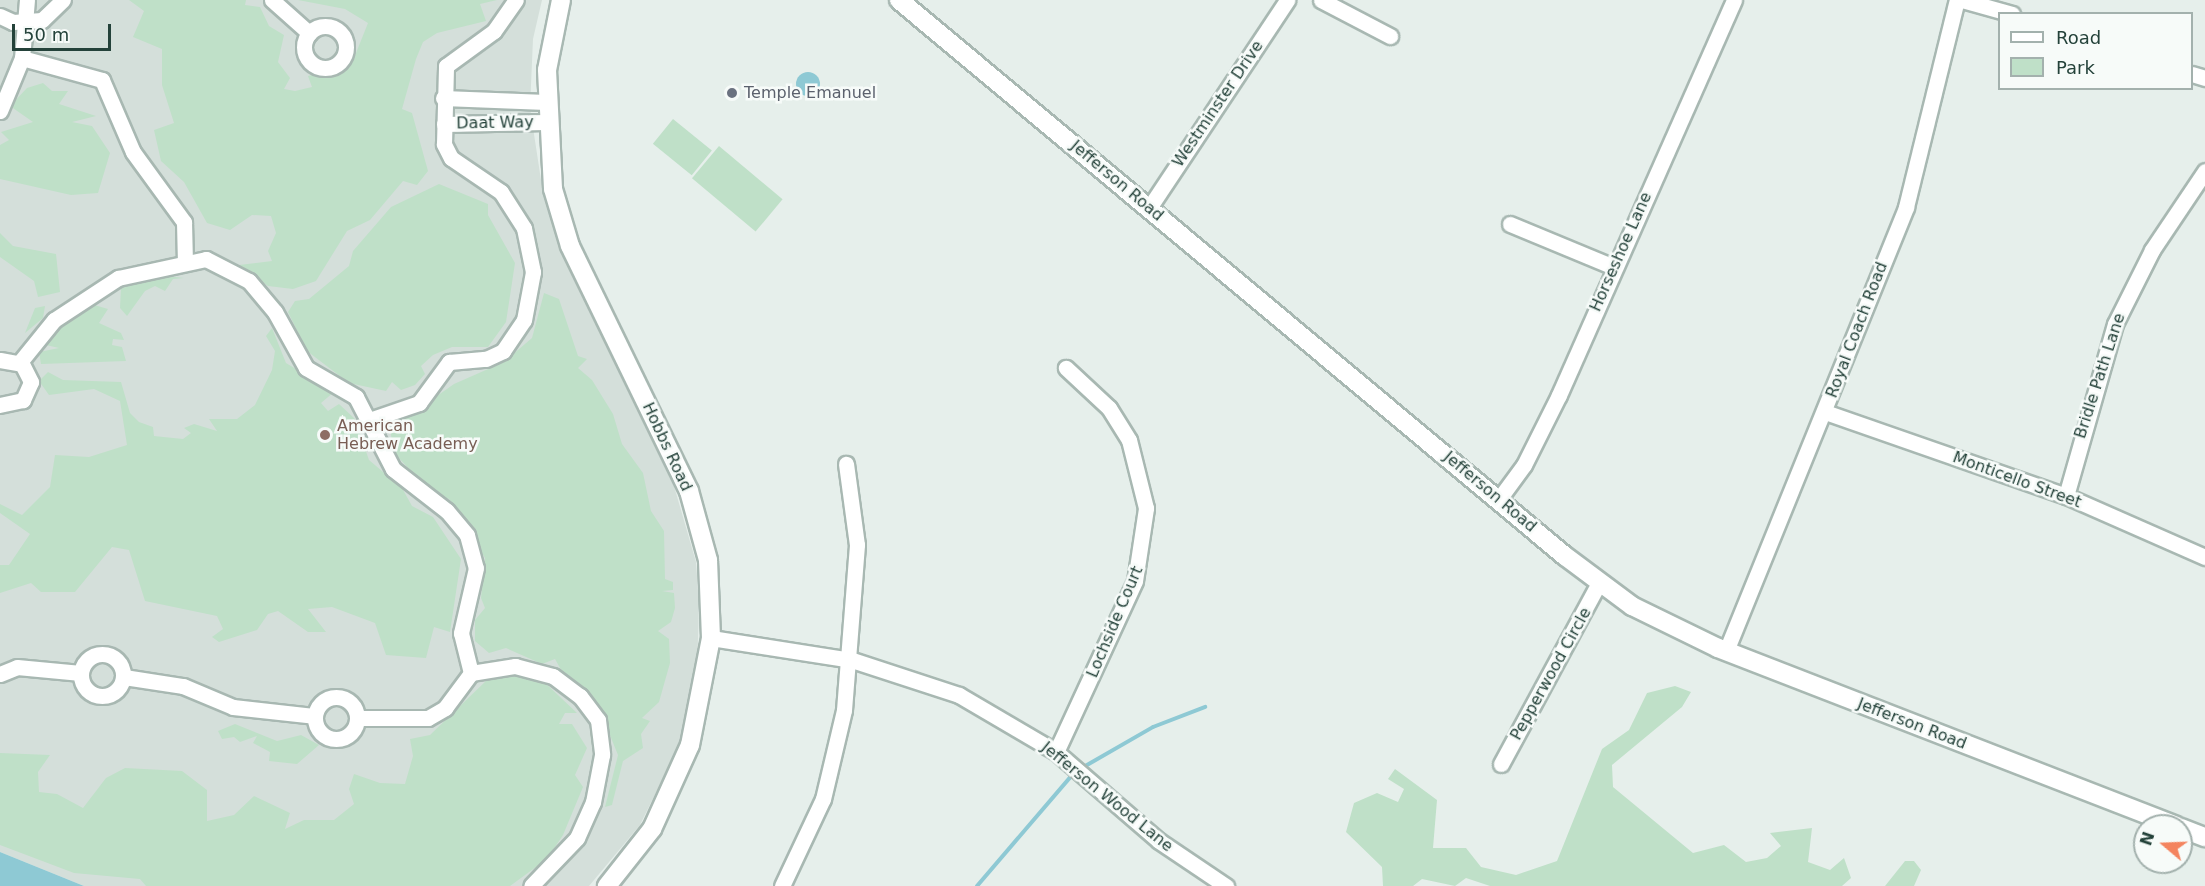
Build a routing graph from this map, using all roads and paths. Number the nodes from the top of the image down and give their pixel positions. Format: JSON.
{"nodes":[{"id":1,"x":27,"y":0,"type":"edge"},
{"id":2,"x":63,"y":0,"type":"edge"},
{"id":3,"x":272,"y":0,"type":"edge"},
{"id":4,"x":516,"y":0,"type":"edge"},
{"id":5,"x":561,"y":0,"type":"edge"},
{"id":6,"x":899,"y":0,"type":"edge"},
{"id":7,"x":1287,"y":0,"type":"edge"},
{"id":8,"x":1321,"y":0,"type":"edge"},
{"id":9,"x":1734,"y":0,"type":"edge"},
{"id":10,"x":1957,"y":0,"type":"edge"},
{"id":11,"x":1962,"y":0,"type":"edge"},
{"id":12,"x":2005,"y":12,"type":"edge"},
{"id":13,"x":0,"y":16,"type":"edge"},
{"id":14,"x":27,"y":23,"type":"junction"},
{"id":15,"x":309,"y":33,"type":"dead end"},
{"id":16,"x":1390,"y":36,"type":"dead end"},
{"id":17,"x":22,"y":58,"type":"junction"},
{"id":18,"x":443,"y":98,"type":"junction"},
{"id":19,"x":546,"y":102,"type":"junction"},
{"id":20,"x":0,"y":111,"type":"edge"},
{"id":21,"x":546,"y":122,"type":"junction"},
{"id":22,"x":444,"y":124,"type":"junction"},
{"id":23,"x":2205,"y":171,"type":"edge"},
{"id":24,"x":1149,"y":208,"type":"junction"},
{"id":25,"x":1510,"y":224,"type":"dead end"},
{"id":26,"x":185,"y":262,"type":"junction"},
{"id":27,"x":1614,"y":267,"type":"junction"},
{"id":28,"x":0,"y":360,"type":"edge"},
{"id":29,"x":20,"y":362,"type":"junction"},
{"id":30,"x":1066,"y":368,"type":"dead end"},
{"id":31,"x":0,"y":405,"type":"edge"},
{"id":32,"x":1825,"y":412,"type":"junction"},
{"id":33,"x":372,"y":420,"type":"junction"},
{"id":34,"x":846,"y":464,"type":"dead end"},
{"id":35,"x":2066,"y":496,"type":"junction"},
{"id":36,"x":1499,"y":499,"type":"junction"},
{"id":37,"x":2205,"y":556,"type":"edge"},
{"id":38,"x":1599,"y":583,"type":"junction"},
{"id":39,"x":711,"y":638,"type":"junction"},
{"id":40,"x":1726,"y":651,"type":"junction"},
{"id":41,"x":852,"y":660,"type":"junction"},
{"id":42,"x":471,"y":673,"type":"junction"},
{"id":43,"x":0,"y":674,"type":"edge"},
{"id":44,"x":81,"y":674,"type":"junction"},
{"id":45,"x":124,"y":677,"type":"junction"},
{"id":46,"x":314,"y":716,"type":"junction"},
{"id":47,"x":357,"y":718,"type":"junction"},
{"id":48,"x":1056,"y":752,"type":"junction"},
{"id":49,"x":1501,"y":765,"type":"dead end"},
{"id":50,"x":2145,"y":814,"type":"edge"},
{"id":51,"x":531,"y":886,"type":"edge"},
{"id":52,"x":607,"y":886,"type":"edge"},
{"id":53,"x":782,"y":886,"type":"edge"},
{"id":54,"x":1226,"y":886,"type":"edge"}],
"edges":[{"from":1,"to":14,"type":"street"},
{"from":2,"to":14,"type":"street"},
{"from":3,"to":15,"type":"street"},
{"from":4,"to":18,"type":"street","name":"Daat Way"},
{"from":5,"to":19,"type":"street","name":"Hobbs Road"},
{"from":6,"to":24,"type":"street","name":"Jefferson Road"},
{"from":7,"to":24,"type":"street","name":"Westminster Drive"},
{"from":8,"to":16,"type":"street"},
{"from":9,"to":27,"type":"street","name":"Horseshoe Lane"},
{"from":10,"to":32,"type":"street","name":"Royal Coach Road"},
{"from":11,"to":12,"type":"street"},
{"from":13,"to":14,"type":"street"},
{"from":14,"to":17,"type":"street"},
{"from":17,"to":20,"type":"street"},
{"from":17,"to":26,"type":"street"},
{"from":18,"to":19,"type":"street","name":"Daat Way"},
{"from":18,"to":22,"type":"street"},
{"from":19,"to":21,"type":"street","name":"Hobbs Road"},
{"from":21,"to":22,"type":"street","name":"Daat Way"},
{"from":21,"to":39,"type":"street","name":"Hobbs Road"},
{"from":22,"to":33,"type":"street"},
{"from":23,"to":35,"type":"street","name":"Bridle Path Lane"},
{"from":24,"to":36,"type":"street","name":"Jefferson Road"},
{"from":25,"to":27,"type":"street"},
{"from":26,"to":29,"type":"street"},
{"from":26,"to":33,"type":"street"},
{"from":27,"to":36,"type":"street","name":"Horseshoe Lane"},
{"from":28,"to":29,"type":"street"},
{"from":29,"to":31,"type":"street"},
{"from":30,"to":48,"type":"street","name":"Lochside Court"},
{"from":32,"to":35,"type":"street","name":"Monticello Street"},
{"from":32,"to":40,"type":"street","name":"Royal Coach Road"},
{"from":33,"to":42,"type":"street"},
{"from":34,"to":41,"type":"street"},
{"from":35,"to":37,"type":"street","name":"Monticello Street"},
{"from":36,"to":38,"type":"street","name":"Jefferson Road"},
{"from":38,"to":40,"type":"street","name":"Jefferson Road"},
{"from":38,"to":49,"type":"street","name":"Pepperwood Circle"},
{"from":39,"to":41,"type":"street","name":"Jefferson Wood Lane"},
{"from":39,"to":52,"type":"street","name":"Hobbs Road"},
{"from":40,"to":50,"type":"street","name":"Jefferson Road"},
{"from":41,"to":48,"type":"street","name":"Jefferson Wood Lane"},
{"from":41,"to":53,"type":"street"},
{"from":42,"to":47,"type":"street"},
{"from":42,"to":51,"type":"street"},
{"from":43,"to":44,"type":"street"},
{"from":44,"to":45,"type":"street"},
{"from":44,"to":45,"type":"street"},
{"from":45,"to":46,"type":"street"},
{"from":46,"to":47,"type":"street"},
{"from":46,"to":47,"type":"street"},
{"from":48,"to":54,"type":"street","name":"Jefferson Wood Lane"}]}
